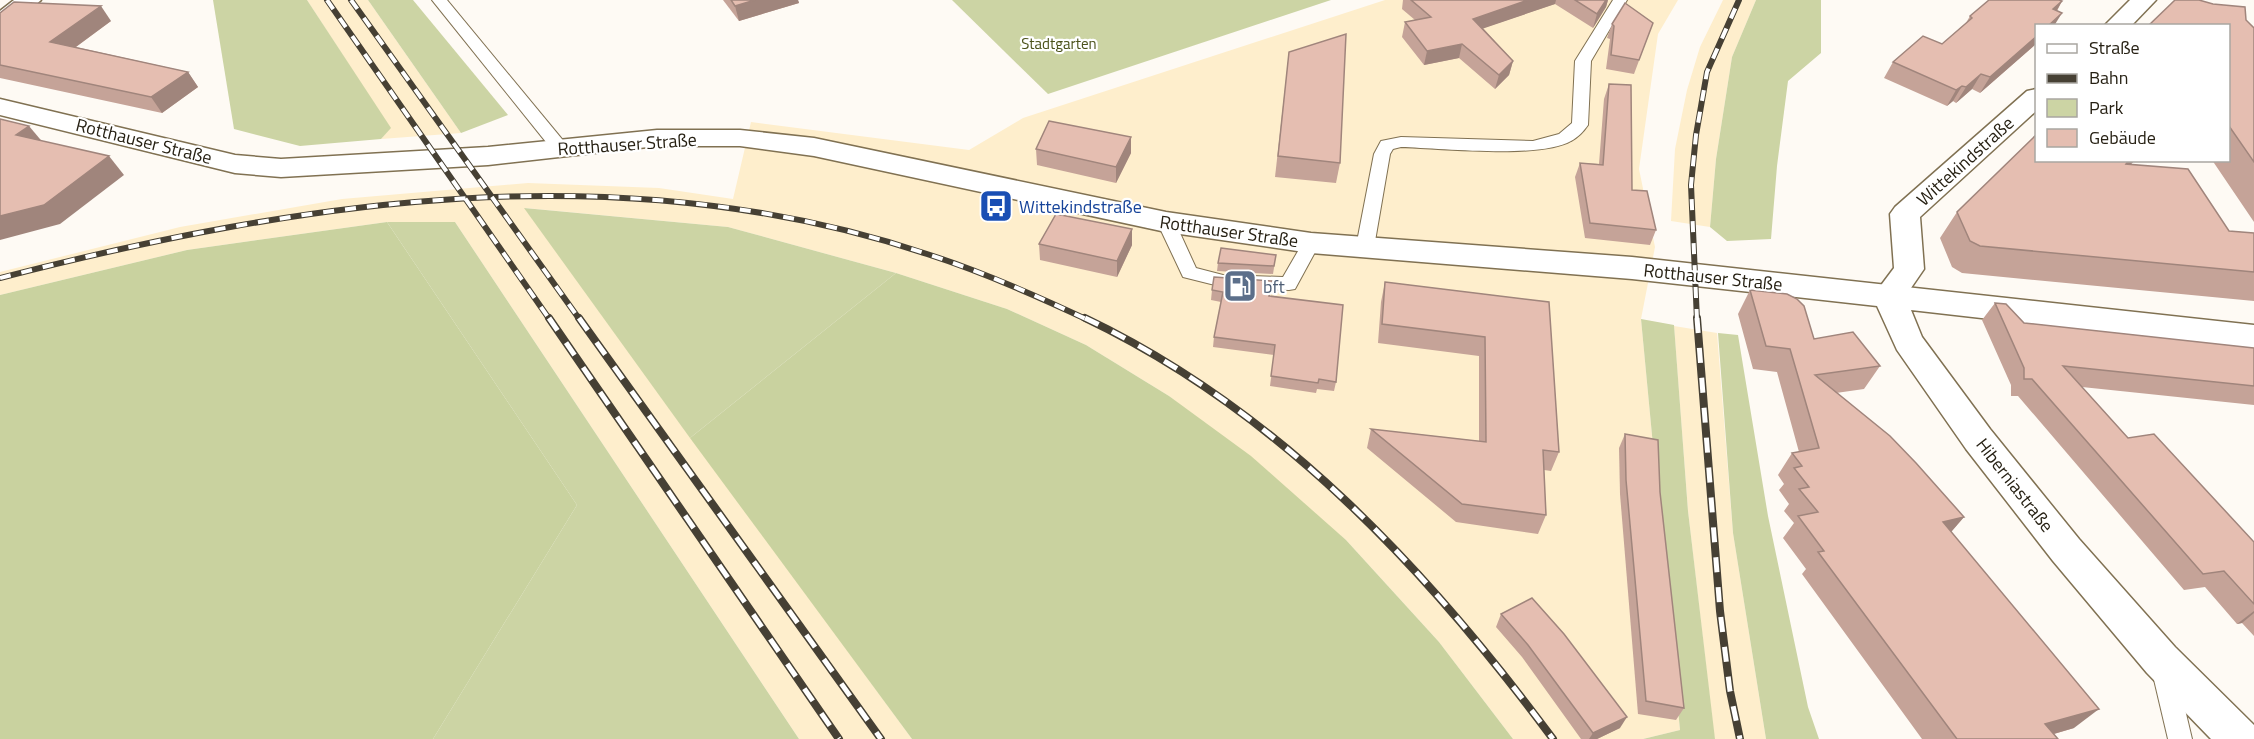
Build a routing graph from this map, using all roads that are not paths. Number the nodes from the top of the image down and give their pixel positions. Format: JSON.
{"nodes":[{"id":1,"x":29,"y":0,"type":"edge"},
{"id":2,"x":439,"y":0,"type":"edge"},
{"id":3,"x":1620,"y":0,"type":"edge"},
{"id":4,"x":2145,"y":0,"type":"edge"},
{"id":5,"x":0,"y":23,"type":"edge"},
{"id":6,"x":2118,"y":24,"type":"edge"},
{"id":7,"x":2035,"y":99,"type":"edge"},
{"id":8,"x":0,"y":107,"type":"edge"},
{"id":9,"x":560,"y":148,"type":"junction"},
{"id":10,"x":1166,"y":222,"type":"junction"},
{"id":11,"x":1311,"y":243,"type":"junction"},
{"id":12,"x":1365,"y":247,"type":"junction"},
{"id":13,"x":1889,"y":296,"type":"junction"},
{"id":14,"x":2254,"y":337,"type":"edge"},
{"id":15,"x":2161,"y":660,"type":"junction"},
{"id":16,"x":2180,"y":739,"type":"edge"},
{"id":17,"x":2239,"y":739,"type":"edge"}],
"edges":[{"from":1,"to":5,"type":"main road"},
{"from":2,"to":9,"type":"lane"},
{"from":3,"to":12,"type":"lane"},
{"from":4,"to":6,"type":"main road"},
{"from":7,"to":13,"type":"main road","name":"Wittekindstraße"},
{"from":8,"to":9,"type":"main road","name":"Rotthauser Straße"},
{"from":9,"to":10,"type":"main road","name":"Rotthauser Straße"},
{"from":10,"to":11,"type":"main road","name":"Rotthauser Straße"},
{"from":10,"to":11,"type":"lane"},
{"from":11,"to":12,"type":"main road","name":"Rotthauser Straße"},
{"from":12,"to":13,"type":"main road","name":"Rotthauser Straße"},
{"from":13,"to":14,"type":"main road","name":"Rotthauser Straße"},
{"from":13,"to":15,"type":"main road","name":"Hiberniastraße"},
{"from":15,"to":16,"type":"lane","name":"Hiberniastraße"},
{"from":15,"to":17,"type":"main road","name":"Hiberniastraße"}]}
